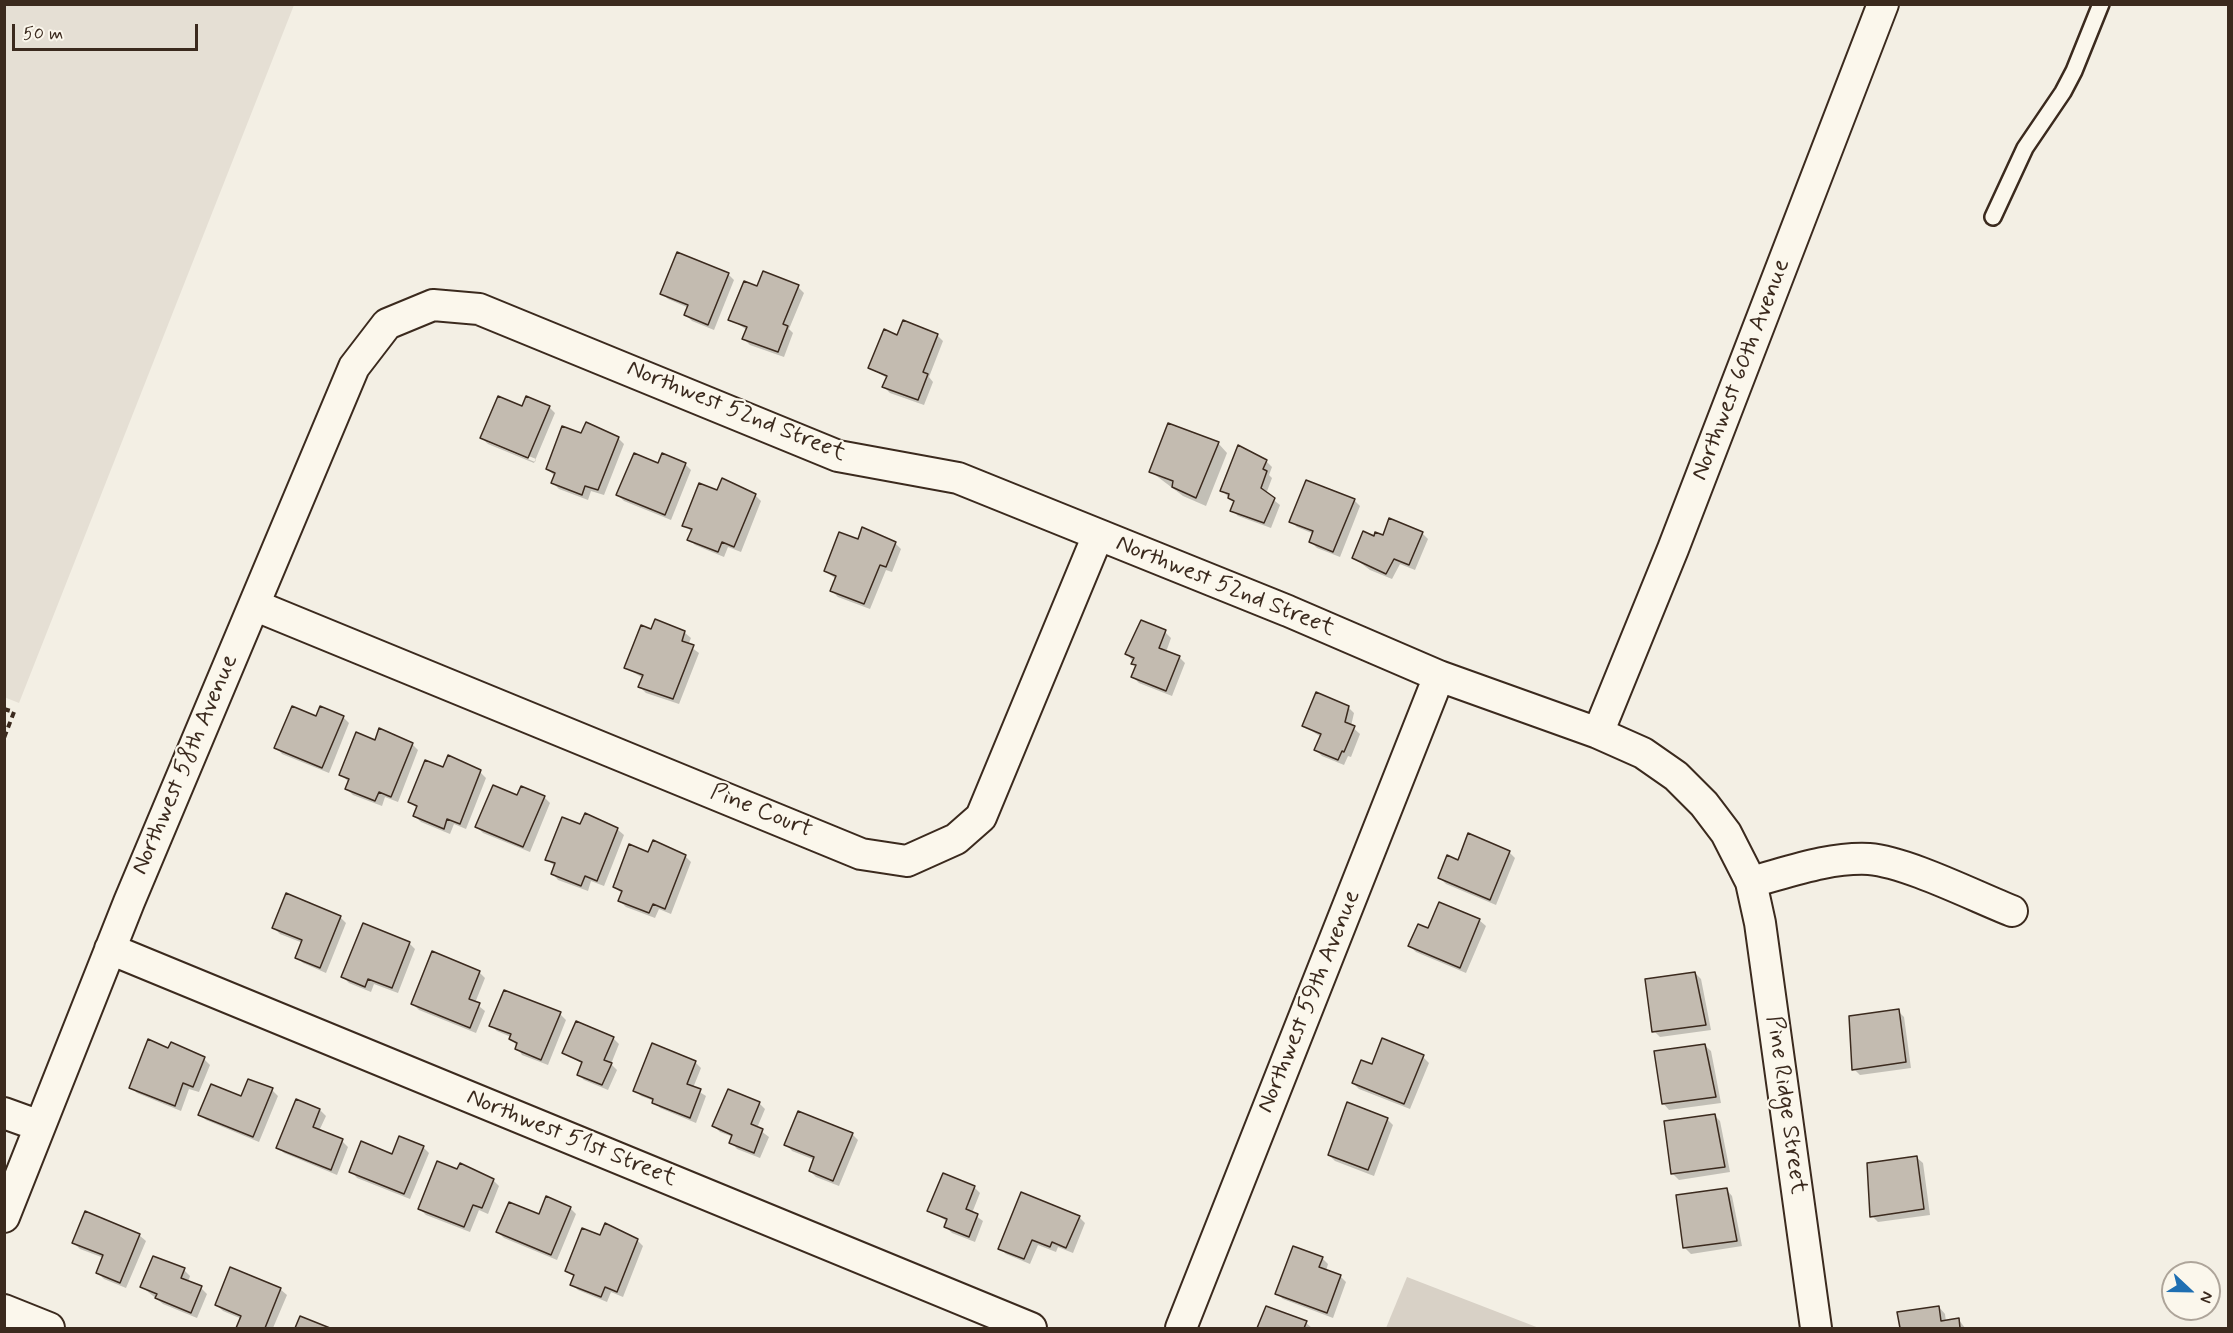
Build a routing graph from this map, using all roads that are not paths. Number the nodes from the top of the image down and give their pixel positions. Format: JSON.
{"nodes":[{"id":1,"x":1883,"y":4,"type":"edge"},
{"id":2,"x":2101,"y":4,"type":"edge"},
{"id":3,"x":1994,"y":217,"type":"dead end"},
{"id":4,"x":387,"y":324,"type":"joint"},
{"id":5,"x":1098,"y":535,"type":"junction"},
{"id":6,"x":254,"y":605,"type":"junction"},
{"id":7,"x":1439,"y":676,"type":"junction"},
{"id":8,"x":1598,"y":733,"type":"junction"},
{"id":9,"x":1751,"y":882,"type":"junction"},
{"id":10,"x":2012,"y":911,"type":"dead end"},
{"id":11,"x":110,"y":949,"type":"junction"},
{"id":12,"x":4,"y":1113,"type":"edge"},
{"id":13,"x":40,"y":1126,"type":"junction"},
{"id":14,"x":4,"y":1216,"type":"edge"},
{"id":15,"x":4,"y":1310,"type":"edge"},
{"id":16,"x":49,"y":1329,"type":"edge"},
{"id":17,"x":1031,"y":1329,"type":"edge"},
{"id":18,"x":1181,"y":1329,"type":"edge"},
{"id":19,"x":1816,"y":1329,"type":"edge"}],
"edges":[{"from":1,"to":8,"type":"street","name":"Northwest 60th Avenue"},
{"from":2,"to":3,"type":"lane"},
{"from":4,"to":5,"type":"street","name":"Northwest 52nd Street"},
{"from":4,"to":6,"type":"street","name":"Northwest 58th Avenue"},
{"from":5,"to":6,"type":"street","name":"Pine Court"},
{"from":5,"to":7,"type":"street","name":"Northwest 52nd Street"},
{"from":6,"to":11,"type":"street","name":"Northwest 58th Avenue"},
{"from":7,"to":8,"type":"street","name":"Northwest 52nd Street"},
{"from":7,"to":18,"type":"street","name":"Northwest 59th Avenue"},
{"from":8,"to":9,"type":"street","name":"Northwest 52nd Street"},
{"from":9,"to":10,"type":"street"},
{"from":9,"to":19,"type":"street","name":"Pine Ridge Street"},
{"from":11,"to":13,"type":"street","name":"Northwest 58th Avenue"},
{"from":11,"to":17,"type":"street","name":"Northwest 51st Street"},
{"from":12,"to":13,"type":"street"},
{"from":13,"to":14,"type":"street","name":"Northwest 58th Avenue"},
{"from":15,"to":16,"type":"street"}]}
